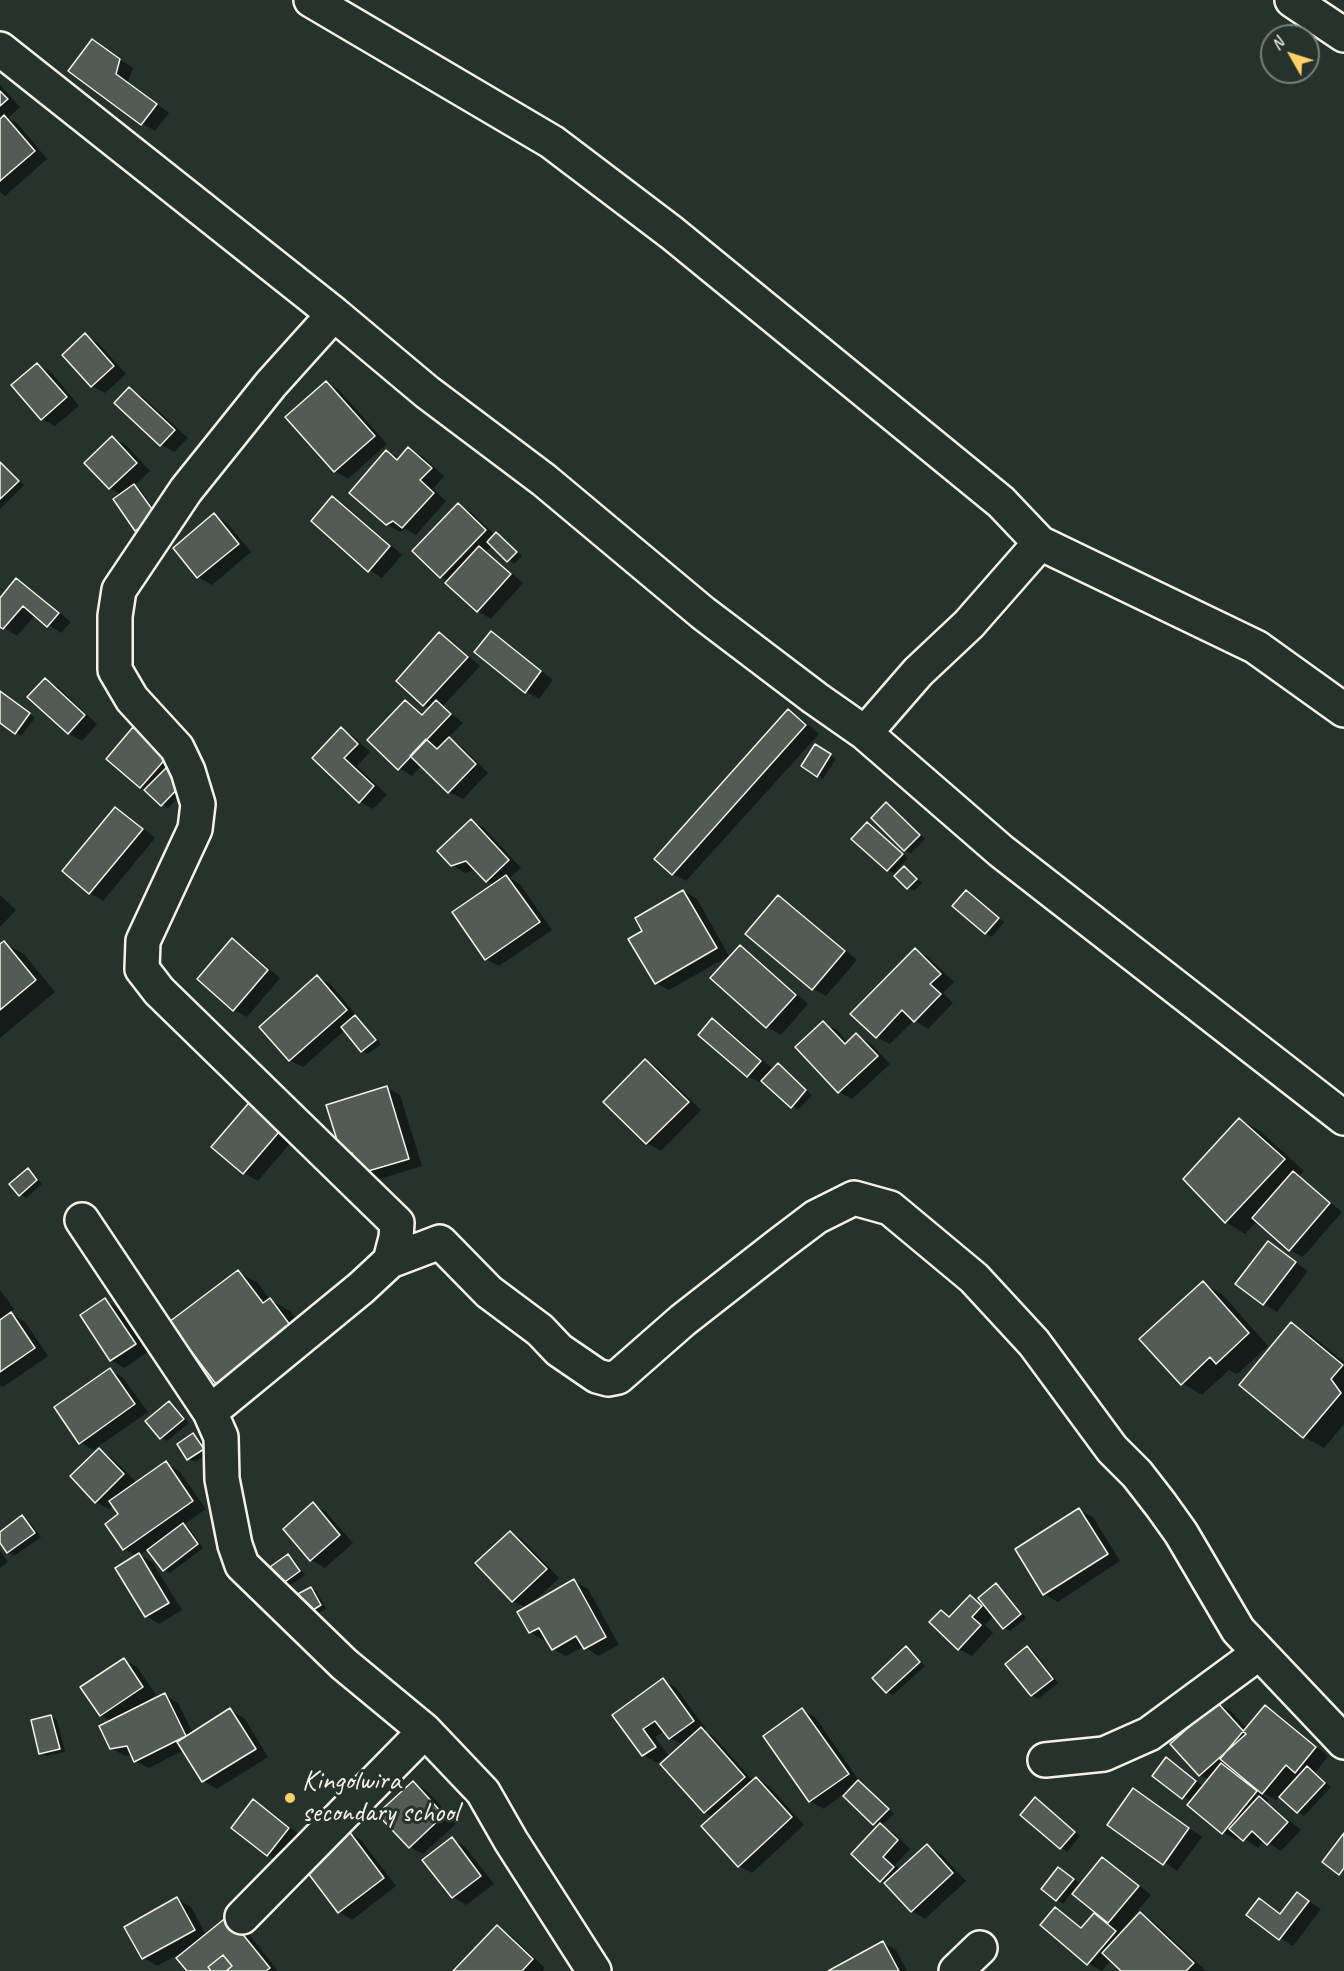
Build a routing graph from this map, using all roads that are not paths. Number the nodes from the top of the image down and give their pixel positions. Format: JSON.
{"nodes":[{"id":1,"x":311,"y":0,"type":"edge"},
{"id":2,"x":1292,"y":0,"type":"edge"},
{"id":3,"x":1344,"y":35,"type":"edge"},
{"id":4,"x":0,"y":49,"type":"edge"},
{"id":5,"x":334,"y":314,"type":"junction"},
{"id":6,"x":1040,"y":543,"type":"junction"},
{"id":7,"x":1344,"y":710,"type":"edge"},
{"id":8,"x":865,"y":733,"type":"junction"},
{"id":9,"x":1344,"y":1118,"type":"edge"},
{"id":10,"x":82,"y":1220,"type":"dead end"},
{"id":11,"x":390,"y":1261,"type":"junction"},
{"id":12,"x":210,"y":1412,"type":"junction"},
{"id":13,"x":1259,"y":1653,"type":"junction"},
{"id":14,"x":425,"y":1731,"type":"junction"},
{"id":15,"x":1344,"y":1742,"type":"edge"},
{"id":16,"x":1045,"y":1760,"type":"dead end"},
{"id":17,"x":242,"y":1917,"type":"dead end"},
{"id":18,"x":980,"y":1948,"type":"dead end"},
{"id":19,"x":594,"y":1971,"type":"edge"},
{"id":20,"x":956,"y":1971,"type":"edge"}],
"edges":[{"from":1,"to":6,"type":"street"},
{"from":2,"to":3,"type":"street"},
{"from":4,"to":5,"type":"street"},
{"from":5,"to":8,"type":"street"},
{"from":5,"to":11,"type":"street"},
{"from":6,"to":7,"type":"street"},
{"from":6,"to":8,"type":"street"},
{"from":8,"to":9,"type":"street"},
{"from":10,"to":12,"type":"street"},
{"from":11,"to":12,"type":"street"},
{"from":11,"to":13,"type":"street"},
{"from":12,"to":14,"type":"street"},
{"from":13,"to":15,"type":"street"},
{"from":13,"to":16,"type":"street"},
{"from":14,"to":17,"type":"street"},
{"from":14,"to":19,"type":"street"},
{"from":18,"to":20,"type":"street"}]}
